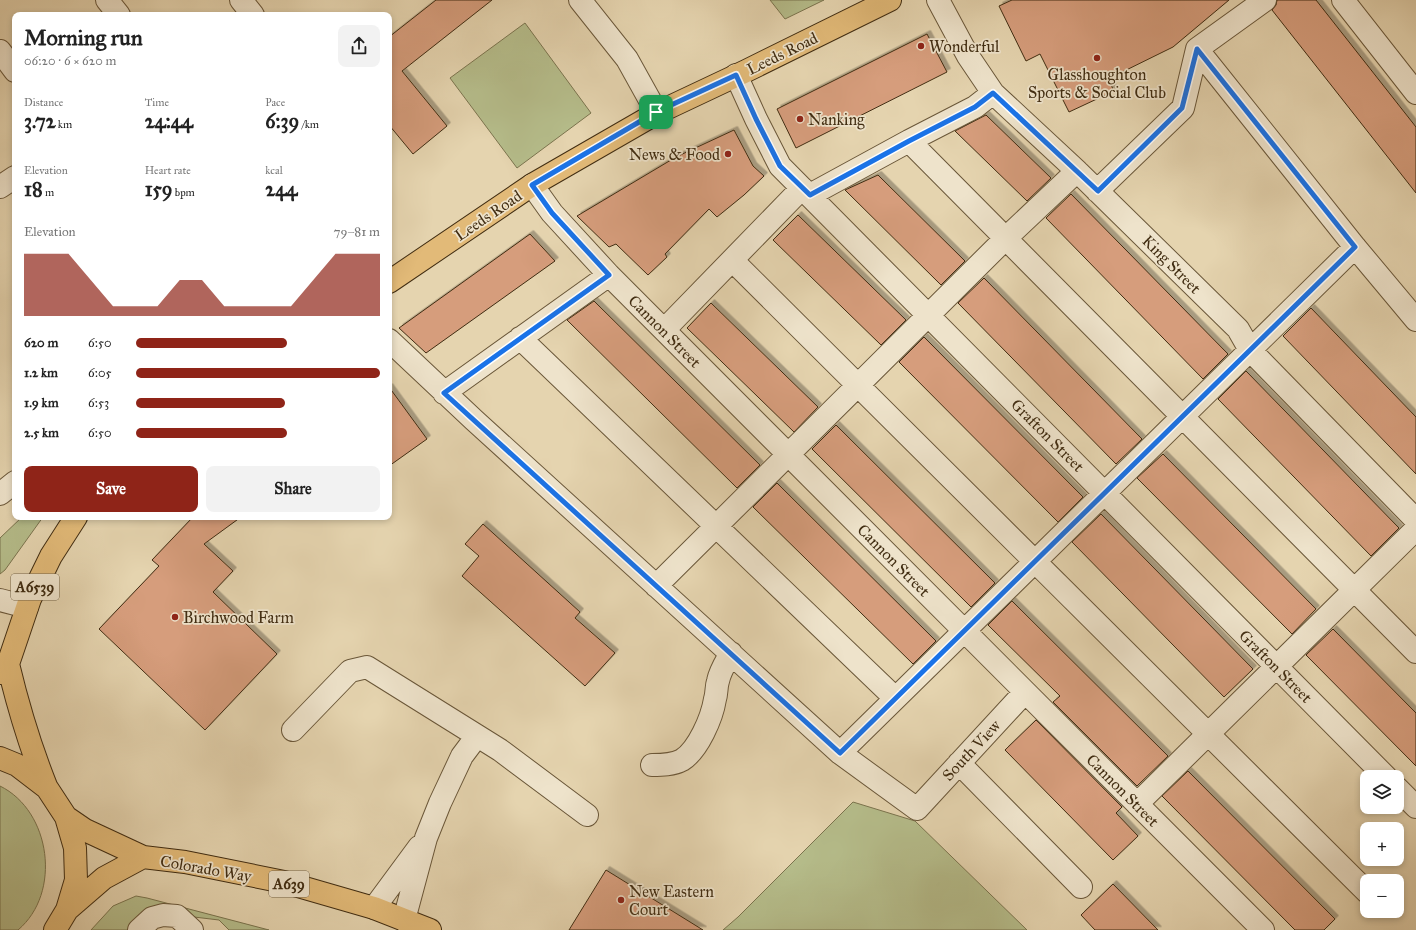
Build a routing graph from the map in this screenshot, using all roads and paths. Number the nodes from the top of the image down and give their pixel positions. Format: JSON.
{"nodes":[{"id":1,"x":107,"y":0,"type":"edge"},
{"id":2,"x":241,"y":0,"type":"edge"},
{"id":3,"x":580,"y":0,"type":"edge"},
{"id":4,"x":890,"y":0,"type":"edge"},
{"id":5,"x":938,"y":0,"type":"edge"},
{"id":6,"x":1265,"y":0,"type":"edge"},
{"id":7,"x":1343,"y":0,"type":"edge"},
{"id":8,"x":116,"y":12,"type":"edge"},
{"id":9,"x":251,"y":12,"type":"edge"},
{"id":10,"x":1197,"y":49,"type":"junction"},
{"id":11,"x":0,"y":51,"type":"edge"},
{"id":12,"x":12,"y":67,"type":"edge"},
{"id":13,"x":736,"y":75,"type":"junction"},
{"id":14,"x":993,"y":93,"type":"junction"},
{"id":15,"x":1416,"y":93,"type":"edge"},
{"id":16,"x":656,"y":112,"type":"junction"},
{"id":17,"x":909,"y":141,"type":"junction"},
{"id":18,"x":1078,"y":171,"type":"junction"},
{"id":19,"x":12,"y":179,"type":"edge"},
{"id":20,"x":532,"y":185,"type":"junction"},
{"id":21,"x":0,"y":187,"type":"edge"},
{"id":22,"x":1098,"y":191,"type":"junction"},
{"id":23,"x":806,"y":192,"type":"junction"},
{"id":24,"x":1006,"y":238,"type":"junction"},
{"id":25,"x":1355,"y":247,"type":"junction"},
{"id":26,"x":732,"y":260,"type":"junction"},
{"id":27,"x":609,"y":275,"type":"junction"},
{"id":28,"x":392,"y":280,"type":"edge"},
{"id":29,"x":928,"y":315,"type":"junction"},
{"id":30,"x":1415,"y":317,"type":"edge"},
{"id":31,"x":664,"y":330,"type":"junction"},
{"id":32,"x":520,"y":338,"type":"junction"},
{"id":33,"x":392,"y":343,"type":"edge"},
{"id":34,"x":1250,"y":350,"type":"junction"},
{"id":35,"x":858,"y":385,"type":"junction"},
{"id":36,"x":444,"y":393,"type":"junction"},
{"id":37,"x":1182,"y":416,"type":"junction"},
{"id":38,"x":788,"y":454,"type":"junction"},
{"id":39,"x":12,"y":484,"type":"edge"},
{"id":40,"x":1105,"y":493,"type":"junction"},
{"id":41,"x":0,"y":494,"type":"edge"},
{"id":42,"x":74,"y":520,"type":"edge"},
{"id":43,"x":1416,"y":520,"type":"edge"},
{"id":44,"x":716,"y":526,"type":"junction"},
{"id":45,"x":1416,"y":529,"type":"edge"},
{"id":46,"x":1035,"y":561,"type":"junction"},
{"id":47,"x":656,"y":586,"type":"junction"},
{"id":48,"x":1355,"y":590,"type":"junction"},
{"id":49,"x":0,"y":600,"type":"edge"},
{"id":50,"x":27,"y":607,"type":"junction"},
{"id":51,"x":964,"y":631,"type":"junction"},
{"id":52,"x":1416,"y":652,"type":"edge"},
{"id":53,"x":731,"y":653,"type":"junction"},
{"id":54,"x":1277,"y":666,"type":"junction"},
{"id":55,"x":4,"y":668,"type":"edge"},
{"id":56,"x":1025,"y":692,"type":"junction"},
{"id":57,"x":895,"y":698,"type":"junction"},
{"id":58,"x":293,"y":730,"type":"dead end"},
{"id":59,"x":1208,"y":734,"type":"junction"},
{"id":60,"x":477,"y":736,"type":"junction"},
{"id":61,"x":840,"y":753,"type":"junction"},
{"id":62,"x":0,"y":758,"type":"edge"},
{"id":63,"x":959,"y":763,"type":"junction"},
{"id":64,"x":652,"y":766,"type":"dead end"},
{"id":65,"x":1379,"y":770,"type":"edge"},
{"id":66,"x":47,"y":788,"type":"junction"},
{"id":67,"x":1404,"y":795,"type":"edge"},
{"id":68,"x":1137,"y":804,"type":"junction"},
{"id":69,"x":1416,"y":807,"type":"edge"},
{"id":70,"x":587,"y":815,"type":"dead end"},
{"id":71,"x":66,"y":817,"type":"junction"},
{"id":72,"x":426,"y":838,"type":"junction"},
{"id":73,"x":143,"y":857,"type":"junction"},
{"id":74,"x":1360,"y":885,"type":"edge"},
{"id":75,"x":1081,"y":887,"type":"dead end"},
{"id":76,"x":374,"y":908,"type":"junction"},
{"id":77,"x":67,"y":910,"type":"junction"},
{"id":78,"x":404,"y":920,"type":"junction"},
{"id":79,"x":55,"y":930,"type":"edge"},
{"id":80,"x":139,"y":930,"type":"edge"},
{"id":81,"x":192,"y":930,"type":"edge"},
{"id":82,"x":430,"y":930,"type":"edge"},
{"id":83,"x":1263,"y":930,"type":"edge"}],
"edges":[{"from":1,"to":8,"type":"street"},
{"from":2,"to":9,"type":"street"},
{"from":3,"to":16,"type":"street"},
{"from":4,"to":13,"type":"main road","name":"Leeds Road"},
{"from":5,"to":14,"type":"street","name":"King Street"},
{"from":6,"to":10,"type":"street"},
{"from":7,"to":15,"type":"street"},
{"from":10,"to":22,"type":"street"},
{"from":10,"to":25,"type":"street"},
{"from":11,"to":12,"type":"street"},
{"from":13,"to":16,"type":"main road","name":"Leeds Road"},
{"from":13,"to":23,"type":"street","name":"Grafton Street"},
{"from":14,"to":17,"type":"street"},
{"from":14,"to":18,"type":"street","name":"King Street"},
{"from":16,"to":20,"type":"main road","name":"Leeds Road"},
{"from":17,"to":23,"type":"street"},
{"from":17,"to":24,"type":"street"},
{"from":18,"to":22,"type":"street","name":"King Street"},
{"from":18,"to":24,"type":"street"},
{"from":19,"to":21,"type":"street"},
{"from":20,"to":27,"type":"street","name":"Cannon Street"},
{"from":20,"to":28,"type":"main road","name":"Leeds Road"},
{"from":22,"to":34,"type":"street","name":"King Street"},
{"from":23,"to":26,"type":"street"},
{"from":23,"to":29,"type":"street","name":"Grafton Street"},
{"from":24,"to":29,"type":"street"},
{"from":24,"to":37,"type":"street"},
{"from":25,"to":30,"type":"street"},
{"from":25,"to":34,"type":"street"},
{"from":26,"to":31,"type":"street"},
{"from":26,"to":35,"type":"street"},
{"from":27,"to":31,"type":"street","name":"Cannon Street"},
{"from":27,"to":32,"type":"street"},
{"from":29,"to":35,"type":"street"},
{"from":29,"to":40,"type":"street","name":"Grafton Street"},
{"from":31,"to":38,"type":"street","name":"Cannon Street"},
{"from":32,"to":36,"type":"street"},
{"from":32,"to":44,"type":"street"},
{"from":33,"to":36,"type":"street"},
{"from":34,"to":37,"type":"street"},
{"from":34,"to":43,"type":"street","name":"King Street"},
{"from":35,"to":38,"type":"street"},
{"from":35,"to":46,"type":"street"},
{"from":36,"to":47,"type":"street"},
{"from":37,"to":40,"type":"street"},
{"from":37,"to":48,"type":"street"},
{"from":38,"to":44,"type":"street"},
{"from":38,"to":51,"type":"street","name":"Cannon Street"},
{"from":39,"to":41,"type":"street"},
{"from":40,"to":46,"type":"street"},
{"from":40,"to":54,"type":"street","name":"Grafton Street"},
{"from":42,"to":50,"type":"main road","number":"A6539"},
{"from":44,"to":47,"type":"street"},
{"from":44,"to":57,"type":"street"},
{"from":45,"to":48,"type":"street"},
{"from":46,"to":51,"type":"street"},
{"from":46,"to":59,"type":"street"},
{"from":47,"to":53,"type":"street"},
{"from":48,"to":52,"type":"street"},
{"from":48,"to":54,"type":"street"},
{"from":49,"to":50,"type":"street"},
{"from":50,"to":55,"type":"main road","number":"A6539"},
{"from":51,"to":56,"type":"street","name":"Cannon Street"},
{"from":51,"to":57,"type":"street"},
{"from":53,"to":61,"type":"street"},
{"from":53,"to":64,"type":"street"},
{"from":54,"to":59,"type":"street"},
{"from":54,"to":65,"type":"street","name":"Grafton Street"},
{"from":55,"to":66,"type":"main road","number":"A6539"},
{"from":56,"to":63,"type":"street","name":"South View"},
{"from":56,"to":68,"type":"street","name":"Cannon Street"},
{"from":57,"to":61,"type":"street"},
{"from":58,"to":60,"type":"street"},
{"from":59,"to":68,"type":"street"},
{"from":59,"to":74,"type":"street"},
{"from":60,"to":70,"type":"street"},
{"from":60,"to":72,"type":"street"},
{"from":61,"to":63,"type":"street","name":"South View"},
{"from":62,"to":66,"type":"main road"},
{"from":63,"to":75,"type":"street"},
{"from":66,"to":71,"type":"main road"},
{"from":67,"to":69,"type":"street"},
{"from":68,"to":83,"type":"street","name":"Cannon Street"},
{"from":71,"to":73,"type":"main road","name":"Colorado Way","number":"A639"},
{"from":71,"to":77,"type":"main road"},
{"from":72,"to":76,"type":"street"},
{"from":72,"to":78,"type":"street"},
{"from":73,"to":76,"type":"main road","name":"Colorado Way","number":"A639"},
{"from":73,"to":77,"type":"main road","name":"Colorado Way"},
{"from":76,"to":78,"type":"main road","name":"Colorado Way","number":"A639"},
{"from":77,"to":79,"type":"main road"},
{"from":78,"to":82,"type":"main road","name":"Colorado Way","number":"A639"},
{"from":80,"to":81,"type":"street"}]}
